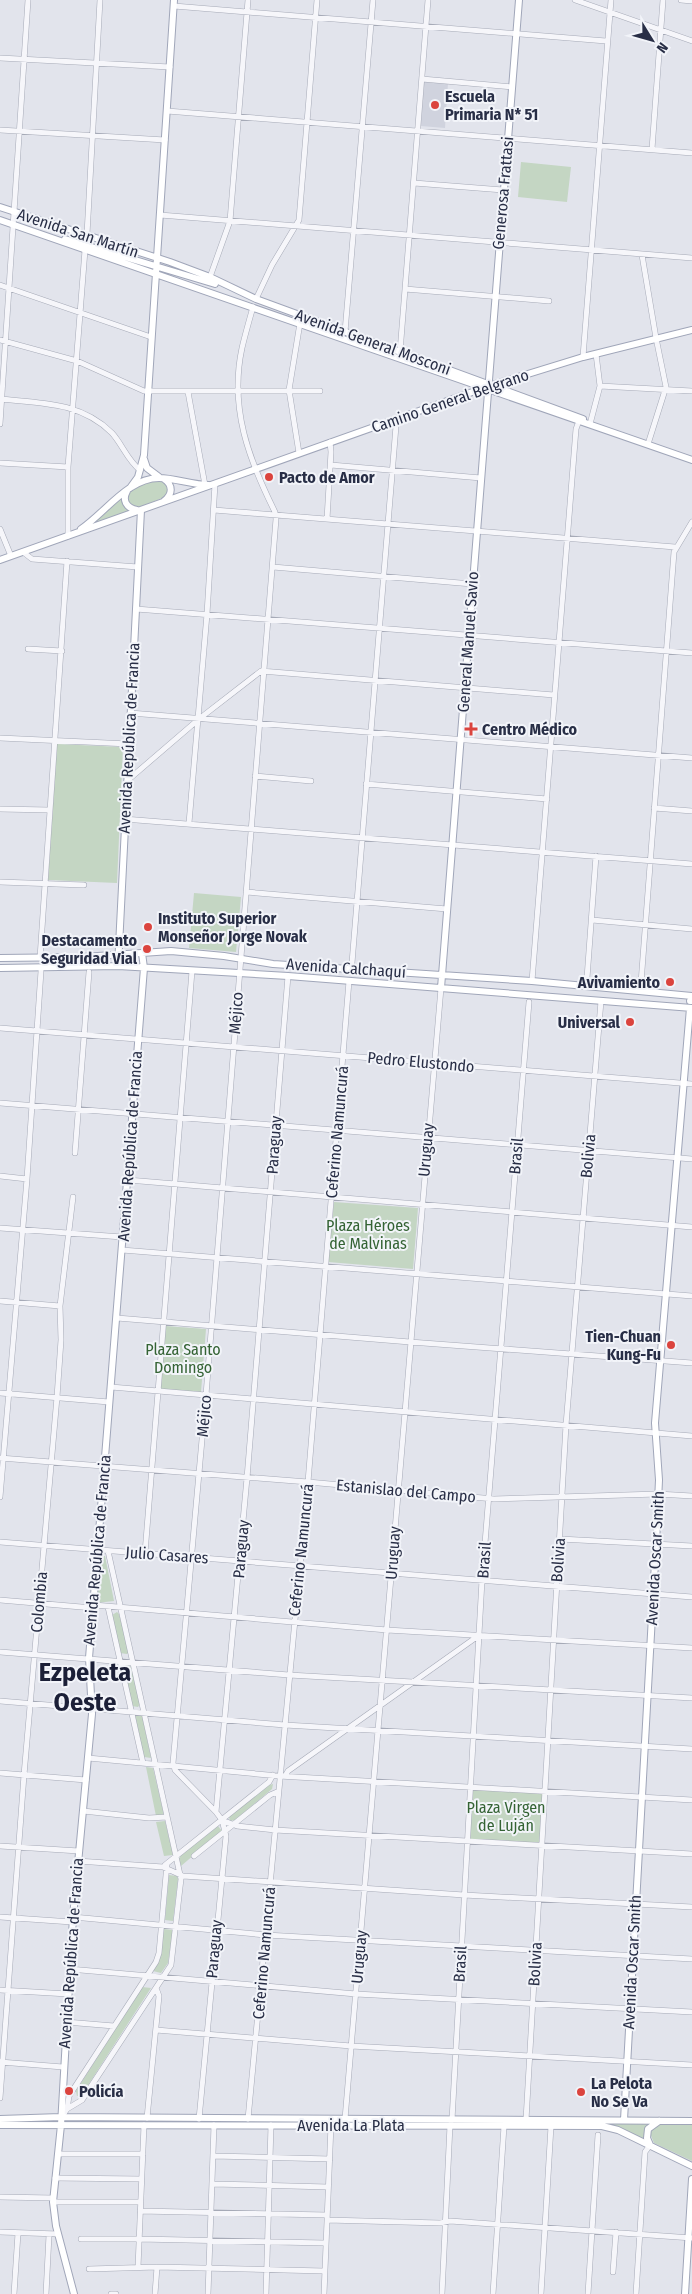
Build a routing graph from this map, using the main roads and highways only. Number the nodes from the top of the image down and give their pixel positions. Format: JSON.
{"nodes":[{"id":1,"x":519,"y":0,"type":"edge"},
{"id":2,"x":174,"y":3,"type":"edge"},
{"id":3,"x":0,"y":207,"type":"edge"},
{"id":4,"x":0,"y":220,"type":"edge"},
{"id":5,"x":23,"y":228,"type":"junction"},
{"id":6,"x":157,"y":258,"type":"junction"},
{"id":7,"x":156,"y":266,"type":"junction"},
{"id":8,"x":156,"y":275,"type":"junction"},
{"id":9,"x":256,"y":299,"type":"junction"},
{"id":10,"x":692,"y":330,"type":"edge"},
{"id":11,"x":489,"y":386,"type":"junction"},
{"id":12,"x":144,"y":455,"type":"junction"},
{"id":13,"x":692,"y":460,"type":"edge"},
{"id":14,"x":162,"y":478,"type":"junction"},
{"id":15,"x":214,"y":484,"type":"junction"},
{"id":16,"x":129,"y":489,"type":"junction"},
{"id":17,"x":164,"y":501,"type":"junction"},
{"id":18,"x":139,"y":510,"type":"junction"},
{"id":19,"x":68,"y":536,"type":"junction"},
{"id":20,"x":1,"y":559,"type":"edge"},
{"id":21,"x":142,"y":953,"type":"junction"},
{"id":22,"x":118,"y":955,"type":"junction"},
{"id":23,"x":0,"y":958,"type":"edge"},
{"id":24,"x":118,"y":966,"type":"junction"},
{"id":25,"x":0,"y":968,"type":"edge"},
{"id":26,"x":144,"y":968,"type":"junction"},
{"id":27,"x":442,"y":974,"type":"junction"},
{"id":28,"x":441,"y":988,"type":"junction"},
{"id":29,"x":691,"y":1002,"type":"edge"},
{"id":30,"x":62,"y":2117,"type":"junction"},
{"id":31,"x":0,"y":2119,"type":"edge"},
{"id":32,"x":624,"y":2120,"type":"junction"},
{"id":33,"x":664,"y":2120,"type":"junction"},
{"id":34,"x":692,"y":2121,"type":"edge"},
{"id":35,"x":146,"y":2122,"type":"junction"},
{"id":36,"x":451,"y":2122,"type":"junction"},
{"id":37,"x":0,"y":2125,"type":"edge"},
{"id":38,"x":61,"y":2125,"type":"junction"},
{"id":39,"x":650,"y":2145,"type":"junction"},
{"id":40,"x":692,"y":2166,"type":"edge"},
{"id":41,"x":692,"y":2178,"type":"edge"},
{"id":42,"x":691,"y":2238,"type":"edge"},
{"id":43,"x":74,"y":2294,"type":"edge"},
{"id":44,"x":685,"y":2294,"type":"edge"}],
"edges":[{"from":1,"to":11,"type":"main road","name":"Generosa Frattasi"},
{"from":2,"to":6,"type":"main road"},
{"from":3,"to":6,"type":"main road","name":"Avenida San Martín"},
{"from":4,"to":5,"type":"main road","name":"Avenida San Martín"},
{"from":5,"to":7,"type":"main road"},
{"from":5,"to":8,"type":"main road","name":"Avenida San Martín"},
{"from":6,"to":7,"type":"main road"},
{"from":6,"to":9,"type":"main road","name":"Avenida General Mosconi"},
{"from":7,"to":8,"type":"main road"},
{"from":7,"to":9,"type":"main road"},
{"from":8,"to":11,"type":"main road","name":"Avenida General Mosconi"},
{"from":8,"to":12,"type":"main road"},
{"from":9,"to":11,"type":"main road","name":"Avenida General Mosconi"},
{"from":10,"to":11,"type":"main road","name":"Camino General Belgrano"},
{"from":11,"to":13,"type":"main road","name":"Avenida General Mosconi"},
{"from":11,"to":15,"type":"main road","name":"Camino General Belgrano"},
{"from":11,"to":27,"type":"main road","name":"General Manuel Savio"},
{"from":12,"to":14,"type":"main road"},
{"from":12,"to":16,"type":"main road"},
{"from":14,"to":15,"type":"main road","name":"Camino General Belgrano"},
{"from":14,"to":16,"type":"main road","name":"Camino General Belgrano"},
{"from":14,"to":17,"type":"main road"},
{"from":15,"to":17,"type":"main road","name":"Camino General Belgrano"},
{"from":16,"to":18,"type":"main road"},
{"from":16,"to":19,"type":"main road","name":"Camino General Belgrano"},
{"from":17,"to":18,"type":"main road","name":"Camino General Belgrano"},
{"from":18,"to":19,"type":"main road","name":"Camino General Belgrano"},
{"from":18,"to":22,"type":"main road","name":"Avenida República de Francia"},
{"from":19,"to":20,"type":"main road","name":"Camino General Belgrano"},
{"from":21,"to":22,"type":"main road","name":"Avenida Calchaquí"},
{"from":21,"to":26,"type":"main road","name":"Avenida República de Francia"},
{"from":21,"to":27,"type":"main road","name":"Avenida Calchaquí"},
{"from":22,"to":23,"type":"main road","name":"Avenida Calchaquí"},
{"from":22,"to":24,"type":"main road","name":"Avenida República de Francia"},
{"from":24,"to":25,"type":"main road","name":"Avenida Calchaquí"},
{"from":24,"to":26,"type":"main road","name":"Avenida Calchaquí"},
{"from":26,"to":28,"type":"main road","name":"Avenida Calchaquí"},
{"from":26,"to":30,"type":"main road","name":"Avenida República de Francia"},
{"from":27,"to":28,"type":"main road","name":"General Manuel Savio"},
{"from":27,"to":29,"type":"main road","name":"Avenida Calchaquí"},
{"from":28,"to":29,"type":"main road","name":"Avenida Calchaquí"},
{"from":29,"to":32,"type":"main road","name":"Avenida Oscar Smith"},
{"from":30,"to":31,"type":"main road","name":"Avenida La Plata"},
{"from":30,"to":35,"type":"main road","name":"Avenida La Plata"},
{"from":30,"to":38,"type":"main road","name":"Avenida República de Francia"},
{"from":32,"to":33,"type":"main road","name":"Avenida La Plata"},
{"from":32,"to":36,"type":"main road","name":"Avenida La Plata"},
{"from":33,"to":34,"type":"main road","name":"Avenida La Plata"},
{"from":33,"to":39,"type":"main road"},
{"from":35,"to":36,"type":"main road","name":"Avenida La Plata"},
{"from":35,"to":36,"type":"main road","name":"Avenida La Plata"},
{"from":35,"to":38,"type":"main road","name":"Avenida La Plata"},
{"from":36,"to":39,"type":"main road","name":"Avenida La Plata"},
{"from":37,"to":38,"type":"main road","name":"Avenida La Plata"},
{"from":38,"to":43,"type":"main road","name":"Avenida República de Francia"},
{"from":39,"to":40,"type":"main road","name":"Avenida La Plata"},
{"from":41,"to":42,"type":"main road"},
{"from":42,"to":44,"type":"main road"}]}
